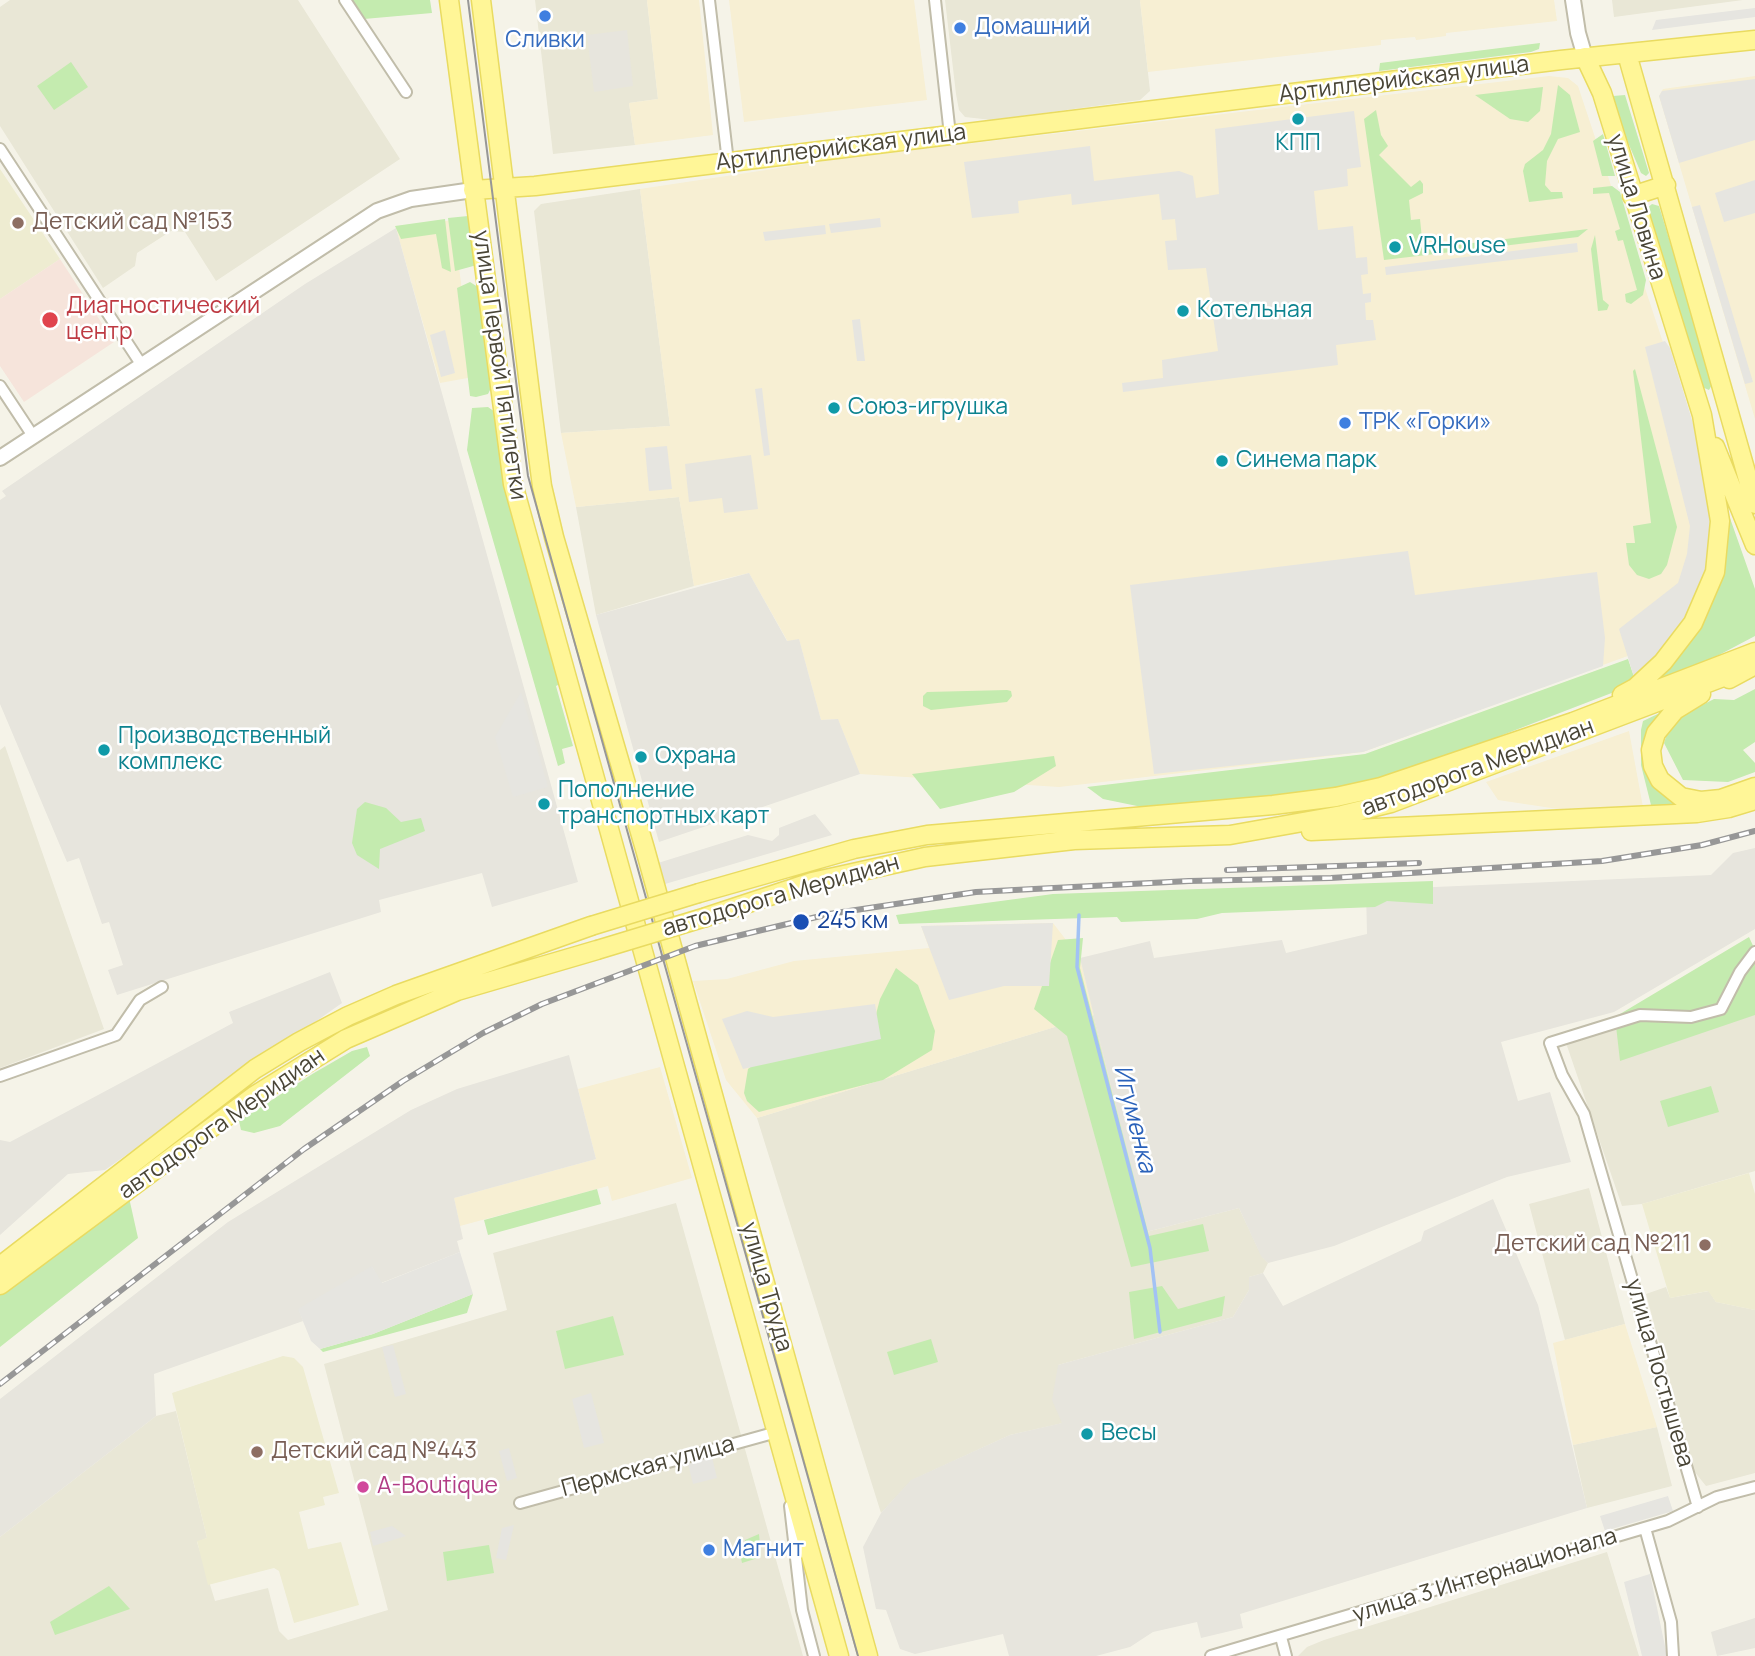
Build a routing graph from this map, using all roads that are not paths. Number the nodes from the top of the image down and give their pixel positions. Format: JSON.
{"nodes":[{"id":1,"x":345,"y":0,"type":"edge"},
{"id":2,"x":449,"y":0,"type":"edge"},
{"id":3,"x":481,"y":0,"type":"edge"},
{"id":4,"x":709,"y":0,"type":"edge"},
{"id":5,"x":935,"y":0,"type":"edge"},
{"id":6,"x":1573,"y":0,"type":"edge"},
{"id":7,"x":1755,"y":40,"type":"edge"},
{"id":8,"x":1627,"y":54,"type":"junction"},
{"id":9,"x":1585,"y":57,"type":"junction"},
{"id":10,"x":406,"y":92,"type":"dead end"},
{"id":11,"x":950,"y":135,"type":"junction"},
{"id":12,"x":0,"y":149,"type":"edge"},
{"id":13,"x":728,"y":162,"type":"junction"},
{"id":14,"x":1667,"y":185,"type":"junction"},
{"id":15,"x":504,"y":187,"type":"junction"},
{"id":16,"x":473,"y":190,"type":"junction"},
{"id":17,"x":1632,"y":196,"type":"junction"},
{"id":18,"x":141,"y":364,"type":"junction"},
{"id":19,"x":0,"y":386,"type":"edge"},
{"id":20,"x":1724,"y":402,"type":"junction"},
{"id":21,"x":1700,"y":410,"type":"junction"},
{"id":22,"x":1733,"y":431,"type":"junction"},
{"id":23,"x":33,"y":436,"type":"junction"},
{"id":24,"x":0,"y":458,"type":"edge"},
{"id":25,"x":1755,"y":460,"type":"edge"},
{"id":26,"x":1755,"y":504,"type":"edge"},
{"id":27,"x":1755,"y":545,"type":"edge"},
{"id":28,"x":1755,"y":659,"type":"edge"},
{"id":29,"x":1573,"y":722,"type":"junction"},
{"id":30,"x":1755,"y":787,"type":"edge"},
{"id":31,"x":1755,"y":800,"type":"edge"},
{"id":32,"x":1230,"y":835,"type":"junction"},
{"id":33,"x":663,"y":919,"type":"joint"},
{"id":34,"x":636,"y":926,"type":"joint"},
{"id":35,"x":1755,"y":952,"type":"edge"},
{"id":36,"x":162,"y":987,"type":"dead end"},
{"id":37,"x":0,"y":1076,"type":"edge"},
{"id":38,"x":0,"y":1266,"type":"edge"},
{"id":39,"x":0,"y":1285,"type":"edge"},
{"id":40,"x":777,"y":1432,"type":"junction"},
{"id":41,"x":786,"y":1465,"type":"junction"},
{"id":42,"x":1755,"y":1487,"type":"edge"},
{"id":43,"x":520,"y":1503,"type":"dead end"},
{"id":44,"x":1698,"y":1507,"type":"junction"},
{"id":45,"x":1645,"y":1528,"type":"junction"},
{"id":46,"x":1281,"y":1637,"type":"junction"},
{"id":47,"x":814,"y":1656,"type":"edge"},
{"id":48,"x":839,"y":1656,"type":"edge"},
{"id":49,"x":869,"y":1656,"type":"edge"},
{"id":50,"x":1211,"y":1656,"type":"edge"},
{"id":51,"x":1286,"y":1656,"type":"edge"},
{"id":52,"x":1673,"y":1656,"type":"edge"}],
"edges":[{"from":1,"to":10,"type":"street"},
{"from":2,"to":16,"type":"main road","name":"улица Первой Пятилетки"},
{"from":3,"to":15,"type":"main road","name":"улица Первой Пятилетки"},
{"from":4,"to":13,"type":"street"},
{"from":5,"to":11,"type":"street"},
{"from":6,"to":9,"type":"street","name":"улица Ловина"},
{"from":7,"to":8,"type":"main road","name":"Артиллерийская улица"},
{"from":8,"to":9,"type":"main road","name":"Артиллерийская улица"},
{"from":8,"to":14,"type":"main road"},
{"from":9,"to":11,"type":"main road","name":"Артиллерийская улица"},
{"from":9,"to":17,"type":"main road","name":"улица Ловина"},
{"from":11,"to":13,"type":"main road","name":"Артиллерийская улица"},
{"from":12,"to":18,"type":"street"},
{"from":13,"to":15,"type":"main road","name":"Артиллерийская улица"},
{"from":14,"to":17,"type":"main road"},
{"from":14,"to":20,"type":"main road"},
{"from":15,"to":16,"type":"main road","name":"Артиллерийская улица"},
{"from":15,"to":33,"type":"main road","name":"улица Первой Пятилетки"},
{"from":16,"to":18,"type":"street","name":"Артиллерийская улица"},
{"from":16,"to":34,"type":"main road","name":"улица Первой Пятилетки"},
{"from":17,"to":21,"type":"main road","name":"улица Ловина"},
{"from":18,"to":23,"type":"street","name":"Артиллерийская улица"},
{"from":19,"to":23,"type":"street"},
{"from":20,"to":21,"type":"main road"},
{"from":20,"to":22,"type":"main road"},
{"from":21,"to":27,"type":"main road"},
{"from":21,"to":29,"type":"main road"},
{"from":22,"to":25,"type":"main road"},
{"from":22,"to":26,"type":"main road"},
{"from":23,"to":24,"type":"street","name":"Артиллерийская улица"},
{"from":28,"to":29,"type":"main road","name":"автодорога Меридиан"},
{"from":28,"to":30,"type":"main road"},
{"from":28,"to":32,"type":"main road","name":"автодорога Меридиан"},
{"from":29,"to":38,"type":"main road","name":"автодорога Меридиан","bridge":true},
{"from":31,"to":32,"type":"main road"},
{"from":32,"to":39,"type":"main road","name":"автодорога Меридиан","bridge":true},
{"from":33,"to":49,"type":"main road","name":"улица Труда"},
{"from":34,"to":40,"type":"main road","name":"улица Труда"},
{"from":35,"to":44,"type":"street","name":"улица Постышева"},
{"from":36,"to":37,"type":"street"},
{"from":40,"to":41,"type":"main road","name":"улица Труда"},
{"from":40,"to":43,"type":"street","name":"Пермская улица"},
{"from":41,"to":47,"type":"street"},
{"from":41,"to":48,"type":"main road","name":"улица Труда"},
{"from":42,"to":44,"type":"street","name":"улица 3 Интернационала"},
{"from":44,"to":45,"type":"street","name":"улица 3 Интернационала"},
{"from":45,"to":46,"type":"street","name":"улица 3 Интернационала"},
{"from":45,"to":52,"type":"street"},
{"from":46,"to":50,"type":"street","name":"улица 3 Интернационала"},
{"from":46,"to":51,"type":"street"}]}
